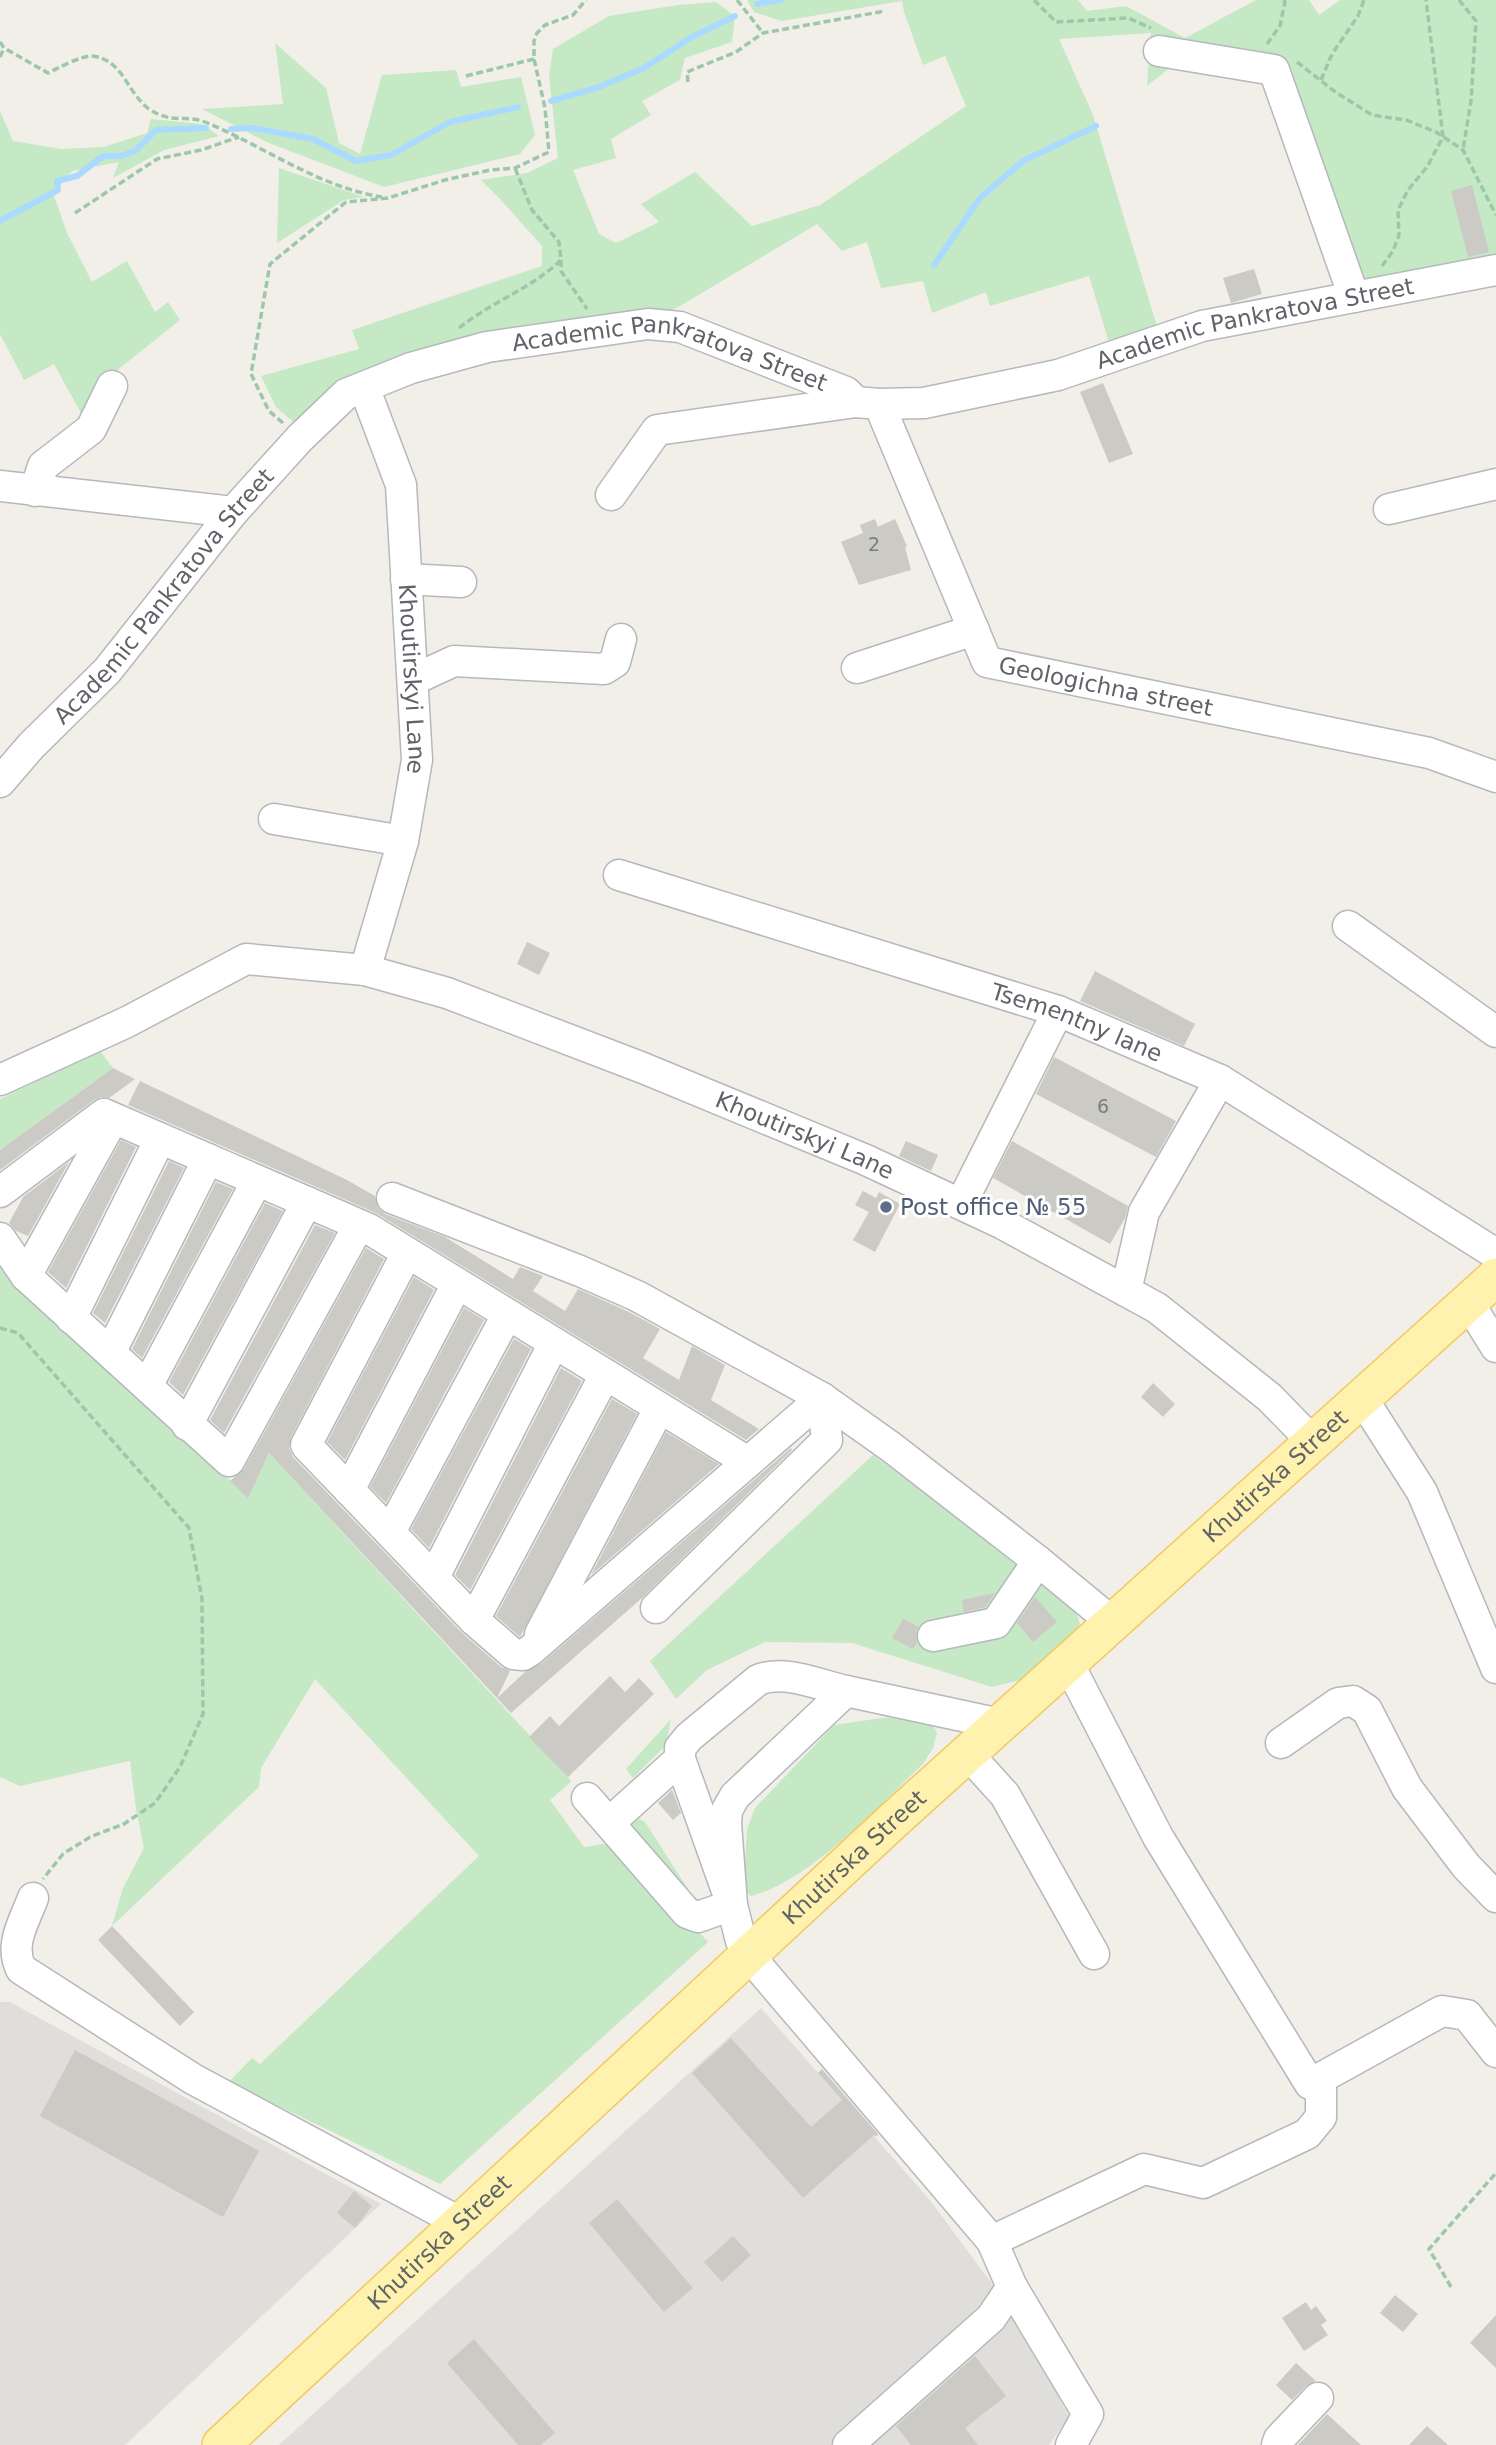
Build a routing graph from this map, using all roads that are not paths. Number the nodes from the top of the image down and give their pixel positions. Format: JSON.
{"nodes":[{"id":1,"x":1159,"y":51,"type":"road end"},
{"id":2,"x":1496,"y":270,"type":"edge"},
{"id":3,"x":1365,"y":295,"type":"junction"},
{"id":4,"x":112,"y":386,"type":"dead end"},
{"id":5,"x":364,"y":387,"type":"junction"},
{"id":6,"x":868,"y":403,"type":"junction"},
{"id":7,"x":1496,"y":484,"type":"edge"},
{"id":8,"x":0,"y":486,"type":"edge"},
{"id":9,"x":34,"y":491,"type":"junction"},
{"id":10,"x":611,"y":495,"type":"dead end"},
{"id":11,"x":1389,"y":509,"type":"dead end"},
{"id":12,"x":233,"y":512,"type":"junction"},
{"id":13,"x":406,"y":579,"type":"junction"},
{"id":14,"x":461,"y":582,"type":"dead end"},
{"id":15,"x":974,"y":630,"type":"junction"},
{"id":16,"x":621,"y":639,"type":"dead end"},
{"id":17,"x":857,"y":667,"type":"dead end"},
{"id":18,"x":413,"y":680,"type":"junction"},
{"id":19,"x":1496,"y":777,"type":"edge"},
{"id":20,"x":0,"y":782,"type":"edge"},
{"id":21,"x":274,"y":819,"type":"dead end"},
{"id":22,"x":403,"y":841,"type":"junction"},
{"id":23,"x":619,"y":874,"type":"dead end"},
{"id":24,"x":1348,"y":926,"type":"dead end"},
{"id":25,"x":365,"y":970,"type":"junction"},
{"id":26,"x":1058,"y":1011,"type":"junction"},
{"id":27,"x":1496,"y":1032,"type":"edge"},
{"id":28,"x":0,"y":1080,"type":"edge"},
{"id":29,"x":1220,"y":1080,"type":"junction"},
{"id":30,"x":113,"y":1119,"type":"junction"},
{"id":31,"x":160,"y":1139,"type":"junction"},
{"id":32,"x":208,"y":1160,"type":"junction"},
{"id":33,"x":257,"y":1181,"type":"junction"},
{"id":34,"x":0,"y":1192,"type":"edge"},
{"id":35,"x":392,"y":1198,"type":"dead end"},
{"id":36,"x":307,"y":1202,"type":"junction"},
{"id":37,"x":961,"y":1204,"type":"junction"},
{"id":38,"x":359,"y":1225,"type":"junction"},
{"id":39,"x":0,"y":1238,"type":"edge"},
{"id":40,"x":407,"y":1253,"type":"junction"},
{"id":41,"x":1496,"y":1254,"type":"edge"},
{"id":42,"x":26,"y":1276,"type":"junction"},
{"id":43,"x":1496,"y":1277,"type":"edge"},
{"id":44,"x":457,"y":1284,"type":"junction"},
{"id":45,"x":1126,"y":1291,"type":"junction"},
{"id":46,"x":1468,"y":1302,"type":"junction"},
{"id":47,"x":507,"y":1315,"type":"junction"},
{"id":48,"x":71,"y":1318,"type":"junction"},
{"id":49,"x":554,"y":1343,"type":"junction"},
{"id":50,"x":1496,"y":1347,"type":"edge"},
{"id":51,"x":111,"y":1351,"type":"junction"},
{"id":52,"x":604,"y":1375,"type":"junction"},
{"id":53,"x":147,"y":1386,"type":"junction"},
{"id":54,"x":822,"y":1398,"type":"junction"},
{"id":55,"x":1362,"y":1398,"type":"junction"},
{"id":56,"x":659,"y":1409,"type":"junction"},
{"id":57,"x":187,"y":1425,"type":"junction"},
{"id":58,"x":1313,"y":1442,"type":"junction"},
{"id":59,"x":748,"y":1462,"type":"junction"},
{"id":60,"x":349,"y":1490,"type":"junction"},
{"id":61,"x":390,"y":1532,"type":"junction"},
{"id":62,"x":1038,"y":1561,"type":"junction"},
{"id":63,"x":434,"y":1577,"type":"junction"},
{"id":64,"x":656,"y":1608,"type":"dead end"},
{"id":65,"x":474,"y":1620,"type":"junction"},
{"id":66,"x":1112,"y":1622,"type":"junction"},
{"id":67,"x":933,"y":1636,"type":"dead end"},
{"id":68,"x":531,"y":1650,"type":"junction"},
{"id":69,"x":1068,"y":1663,"type":"junction"},
{"id":70,"x":1496,"y":1668,"type":"edge"},
{"id":71,"x":846,"y":1691,"type":"junction"},
{"id":72,"x":1000,"y":1724,"type":"junction"},
{"id":73,"x":1281,"y":1743,"type":"dead end"},
{"id":74,"x":967,"y":1753,"type":"junction"},
{"id":75,"x":680,"y":1759,"type":"junction"},
{"id":76,"x":587,"y":1798,"type":"dead end"},
{"id":77,"x":609,"y":1823,"type":"junction"},
{"id":78,"x":1496,"y":1897,"type":"edge"},
{"id":79,"x":33,"y":1898,"type":"road end"},
{"id":80,"x":732,"y":1905,"type":"junction"},
{"id":81,"x":750,"y":1954,"type":"junction"},
{"id":82,"x":1094,"y":1954,"type":"dead end"},
{"id":83,"x":1496,"y":2052,"type":"edge"},
{"id":84,"x":1321,"y":2078,"type":"junction"},
{"id":85,"x":461,"y":2223,"type":"junction"},
{"id":86,"x":992,"y":2241,"type":"junction"},
{"id":87,"x":1013,"y":2287,"type":"junction"},
{"id":88,"x":1318,"y":2398,"type":"dead end"},
{"id":89,"x":221,"y":2445,"type":"edge"},
{"id":90,"x":848,"y":2445,"type":"edge"},
{"id":91,"x":1072,"y":2445,"type":"edge"},
{"id":92,"x":1277,"y":2445,"type":"edge"}],
"edges":[{"from":1,"to":3,"type":"street"},
{"from":2,"to":3,"type":"street","name":"Academic Pankratova Street"},
{"from":3,"to":6,"type":"street","name":"Academic Pankratova Street"},
{"from":4,"to":9,"type":"street"},
{"from":5,"to":6,"type":"street","name":"Academic Pankratova Street"},
{"from":5,"to":12,"type":"street","name":"Academic Pankratova Street"},
{"from":5,"to":13,"type":"street","name":"Khoutirskyi Lane"},
{"from":6,"to":10,"type":"street"},
{"from":6,"to":15,"type":"street","name":"Geologichna street"},
{"from":7,"to":11,"type":"street"},
{"from":8,"to":9,"type":"street"},
{"from":9,"to":12,"type":"street"},
{"from":12,"to":20,"type":"street","name":"Academic Pankratova Street"},
{"from":13,"to":14,"type":"street"},
{"from":13,"to":18,"type":"street","name":"Khoutirskyi Lane"},
{"from":15,"to":17,"type":"street"},
{"from":15,"to":19,"type":"street","name":"Geologichna street"},
{"from":16,"to":18,"type":"street"},
{"from":18,"to":22,"type":"street","name":"Khoutirskyi Lane"},
{"from":21,"to":22,"type":"street"},
{"from":22,"to":25,"type":"street","name":"Khoutirskyi Lane"},
{"from":23,"to":26,"type":"street","name":"Tsementny lane"},
{"from":24,"to":27,"type":"street"},
{"from":25,"to":28,"type":"street","name":"Khoutirskyi Lane"},
{"from":25,"to":37,"type":"street","name":"Khoutirskyi Lane"},
{"from":26,"to":29,"type":"street","name":"Tsementny lane"},
{"from":26,"to":37,"type":"street"},
{"from":29,"to":41,"type":"street","name":"Tsementny lane"},
{"from":29,"to":45,"type":"street"},
{"from":30,"to":31,"type":"street"},
{"from":30,"to":34,"type":"street"},
{"from":30,"to":42,"type":"street"},
{"from":31,"to":32,"type":"street"},
{"from":31,"to":48,"type":"street"},
{"from":32,"to":33,"type":"street"},
{"from":32,"to":51,"type":"street"},
{"from":33,"to":36,"type":"street"},
{"from":33,"to":53,"type":"street"},
{"from":35,"to":54,"type":"street"},
{"from":36,"to":38,"type":"street"},
{"from":36,"to":57,"type":"street"},
{"from":37,"to":45,"type":"street","name":"Khoutirskyi Lane"},
{"from":38,"to":40,"type":"street"},
{"from":38,"to":57,"type":"street"},
{"from":39,"to":42,"type":"street"},
{"from":40,"to":44,"type":"street"},
{"from":40,"to":60,"type":"street"},
{"from":42,"to":48,"type":"street"},
{"from":43,"to":46,"type":"main road","name":"Khutirska Street"},
{"from":44,"to":47,"type":"street"},
{"from":44,"to":60,"type":"street"},
{"from":45,"to":58,"type":"street","name":"Khoutirskyi Lane"},
{"from":46,"to":50,"type":"street"},
{"from":46,"to":55,"type":"main road","name":"Khutirska Street"},
{"from":47,"to":49,"type":"street"},
{"from":47,"to":61,"type":"street"},
{"from":48,"to":51,"type":"street"},
{"from":49,"to":52,"type":"street"},
{"from":49,"to":63,"type":"street"},
{"from":51,"to":53,"type":"street"},
{"from":52,"to":56,"type":"street"},
{"from":52,"to":65,"type":"street"},
{"from":53,"to":57,"type":"street"},
{"from":54,"to":59,"type":"street"},
{"from":54,"to":62,"type":"street"},
{"from":54,"to":64,"type":"street"},
{"from":55,"to":58,"type":"main road","name":"Khutirska Street"},
{"from":55,"to":70,"type":"street"},
{"from":56,"to":59,"type":"street"},
{"from":56,"to":68,"type":"street"},
{"from":58,"to":66,"type":"main road","name":"Khutirska Street"},
{"from":59,"to":68,"type":"street"},
{"from":60,"to":61,"type":"street"},
{"from":61,"to":63,"type":"street"},
{"from":62,"to":66,"type":"street"},
{"from":62,"to":67,"type":"street"},
{"from":63,"to":65,"type":"street"},
{"from":65,"to":68,"type":"street"},
{"from":66,"to":69,"type":"main road","name":"Khutirska Street"},
{"from":69,"to":72,"type":"main road","name":"Khutirska Street"},
{"from":69,"to":84,"type":"street"},
{"from":71,"to":72,"type":"street"},
{"from":71,"to":75,"type":"street"},
{"from":71,"to":80,"type":"street"},
{"from":72,"to":74,"type":"main road","name":"Khutirska Street"},
{"from":73,"to":78,"type":"street"},
{"from":74,"to":81,"type":"main road","name":"Khutirska Street"},
{"from":74,"to":82,"type":"street"},
{"from":75,"to":77,"type":"street"},
{"from":75,"to":80,"type":"street"},
{"from":76,"to":77,"type":"street"},
{"from":77,"to":80,"type":"street"},
{"from":79,"to":85,"type":"street"},
{"from":80,"to":81,"type":"street"},
{"from":81,"to":85,"type":"main road","name":"Khutirska Street"},
{"from":81,"to":86,"type":"street"},
{"from":83,"to":84,"type":"street"},
{"from":84,"to":86,"type":"street"},
{"from":85,"to":89,"type":"main road","name":"Khutirska Street"},
{"from":86,"to":87,"type":"street"},
{"from":87,"to":90,"type":"street"},
{"from":87,"to":91,"type":"street"},
{"from":88,"to":92,"type":"street"}]}
